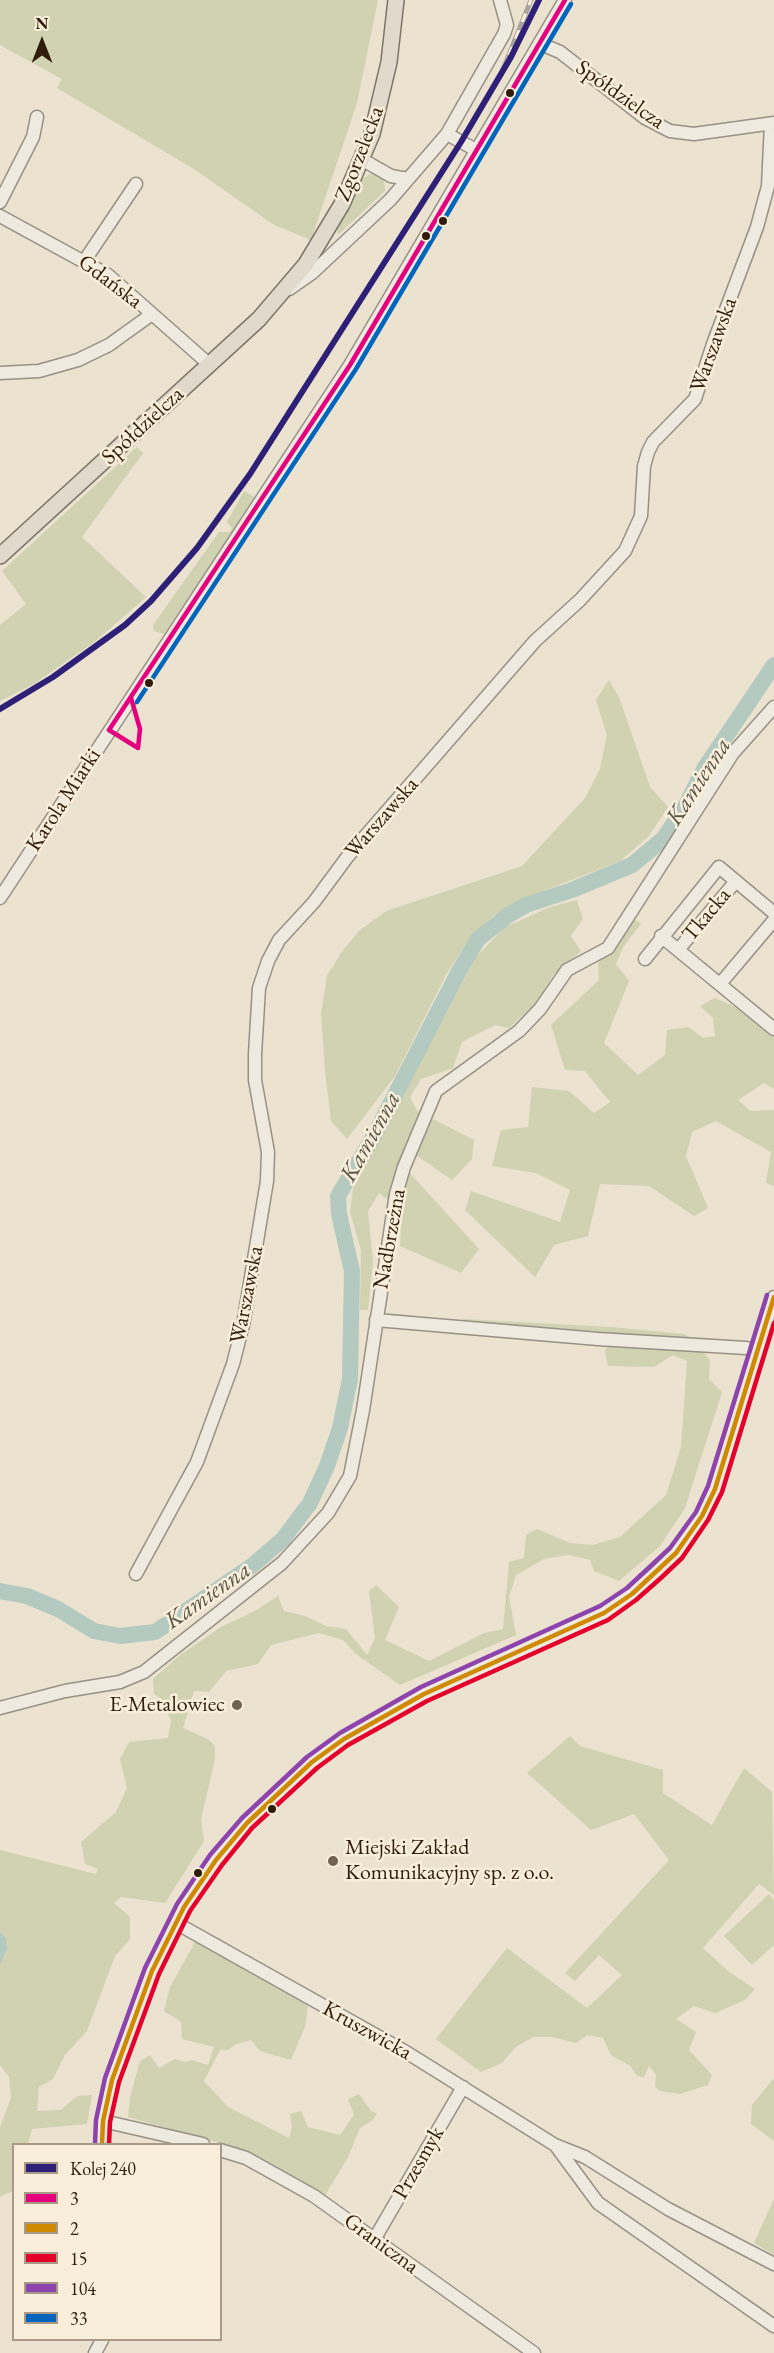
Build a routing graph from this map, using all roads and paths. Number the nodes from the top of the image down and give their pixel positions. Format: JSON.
{"nodes":[{"id":1,"x":396,"y":0,"type":"edge"},
{"id":2,"x":500,"y":0,"type":"edge"},
{"id":3,"x":565,"y":0,"type":"edge"},
{"id":4,"x":541,"y":44,"type":"junction"},
{"id":5,"x":37,"y":117,"type":"dead end"},
{"id":6,"x":773,"y":124,"type":"edge"},
{"id":7,"x":447,"y":134,"type":"junction"},
{"id":8,"x":476,"y":150,"type":"junction"},
{"id":9,"x":363,"y":160,"type":"junction"},
{"id":10,"x":408,"y":179,"type":"junction"},
{"id":11,"x":136,"y":184,"type":"dead end"},
{"id":12,"x":0,"y":202,"type":"edge"},
{"id":13,"x":0,"y":216,"type":"edge"},
{"id":14,"x":85,"y":260,"type":"junction"},
{"id":15,"x":283,"y":292,"type":"junction"},
{"id":16,"x":152,"y":314,"type":"junction"},
{"id":17,"x":210,"y":365,"type":"junction"},
{"id":18,"x":0,"y":373,"type":"edge"},
{"id":19,"x":0,"y":556,"type":"edge"},
{"id":20,"x":774,"y":707,"type":"edge"},
{"id":21,"x":761,"y":723,"type":"junction"},
{"id":22,"x":774,"y":729,"type":"edge"},
{"id":23,"x":736,"y":881,"type":"junction"},
{"id":24,"x":0,"y":898,"type":"edge"},
{"id":25,"x":774,"y":913,"type":"edge"},
{"id":26,"x":774,"y":920,"type":"edge"},
{"id":27,"x":662,"y":936,"type":"junction"},
{"id":28,"x":678,"y":950,"type":"junction"},
{"id":29,"x":645,"y":958,"type":"dead end"},
{"id":30,"x":720,"y":984,"type":"junction"},
{"id":31,"x":774,"y":1029,"type":"edge"},
{"id":32,"x":774,"y":1297,"type":"edge"},
{"id":33,"x":376,"y":1320,"type":"junction"},
{"id":34,"x":758,"y":1351,"type":"junction"},
{"id":35,"x":136,"y":1574,"type":"dead end"},
{"id":36,"x":0,"y":1708,"type":"edge"},
{"id":37,"x":176,"y":1923,"type":"junction"},
{"id":38,"x":463,"y":2087,"type":"junction"},
{"id":39,"x":103,"y":2121,"type":"junction"},
{"id":40,"x":102,"y":2143,"type":"edge"},
{"id":41,"x":195,"y":2143,"type":"edge"},
{"id":42,"x":555,"y":2145,"type":"junction"},
{"id":43,"x":222,"y":2151,"type":"edge"},
{"id":44,"x":375,"y":2238,"type":"junction"},
{"id":45,"x":774,"y":2264,"type":"edge"},
{"id":46,"x":774,"y":2326,"type":"edge"},
{"id":47,"x":534,"y":2353,"type":"edge"}],
"edges":[{"from":1,"to":9,"type":"main road","name":"Zgorzelecka"},
{"from":2,"to":7,"type":"street"},
{"from":3,"to":4,"type":"street","name":"Karola Miarki"},
{"from":4,"to":6,"type":"street","name":"Spółdzielcza"},
{"from":4,"to":8,"type":"street","name":"Karola Miarki"},
{"from":5,"to":12,"type":"street"},
{"from":6,"to":35,"type":"street","name":"Warszawska"},
{"from":7,"to":8,"type":"street"},
{"from":7,"to":10,"type":"street"},
{"from":8,"to":24,"type":"street","name":"Karola Miarki"},
{"from":9,"to":10,"type":"street"},
{"from":9,"to":15,"type":"main road","name":"Zgorzelecka"},
{"from":10,"to":15,"type":"street"},
{"from":11,"to":14,"type":"street"},
{"from":13,"to":14,"type":"street","name":"Gdańska"},
{"from":14,"to":16,"type":"street","name":"Gdańska"},
{"from":15,"to":17,"type":"main road","name":"Spółdzielcza"},
{"from":16,"to":17,"type":"street","name":"Gdańska"},
{"from":16,"to":18,"type":"street"},
{"from":17,"to":19,"type":"main road","name":"Spółdzielcza"},
{"from":20,"to":21,"type":"street","name":"Nadbrzeżna"},
{"from":21,"to":22,"type":"street"},
{"from":21,"to":33,"type":"street","name":"Nadbrzeżna"},
{"from":23,"to":25,"type":"street","name":"Tkacka"},
{"from":23,"to":27,"type":"street","name":"Tkacka"},
{"from":23,"to":28,"type":"street","name":"Tkacka"},
{"from":26,"to":30,"type":"street"},
{"from":27,"to":28,"type":"street","name":"Tkacka"},
{"from":27,"to":29,"type":"street","name":"Tkacka"},
{"from":28,"to":30,"type":"street","name":"Tkacka"},
{"from":30,"to":31,"type":"street","name":"Tkacka"},
{"from":32,"to":34,"type":"street"},
{"from":33,"to":34,"type":"street"},
{"from":33,"to":36,"type":"street","name":"Nadbrzeżna"},
{"from":34,"to":37,"type":"street"},
{"from":37,"to":38,"type":"street","name":"Kruszwicka"},
{"from":37,"to":39,"type":"street"},
{"from":38,"to":42,"type":"street","name":"Kruszwicka"},
{"from":38,"to":44,"type":"street","name":"Przesmyk"},
{"from":39,"to":40,"type":"street"},
{"from":39,"to":41,"type":"street"},
{"from":42,"to":45,"type":"street","name":"Kruszwicka"},
{"from":42,"to":46,"type":"street","name":"Kruszwicka"},
{"from":43,"to":44,"type":"street","name":"Graniczna"},
{"from":44,"to":47,"type":"street","name":"Graniczna"}]}
